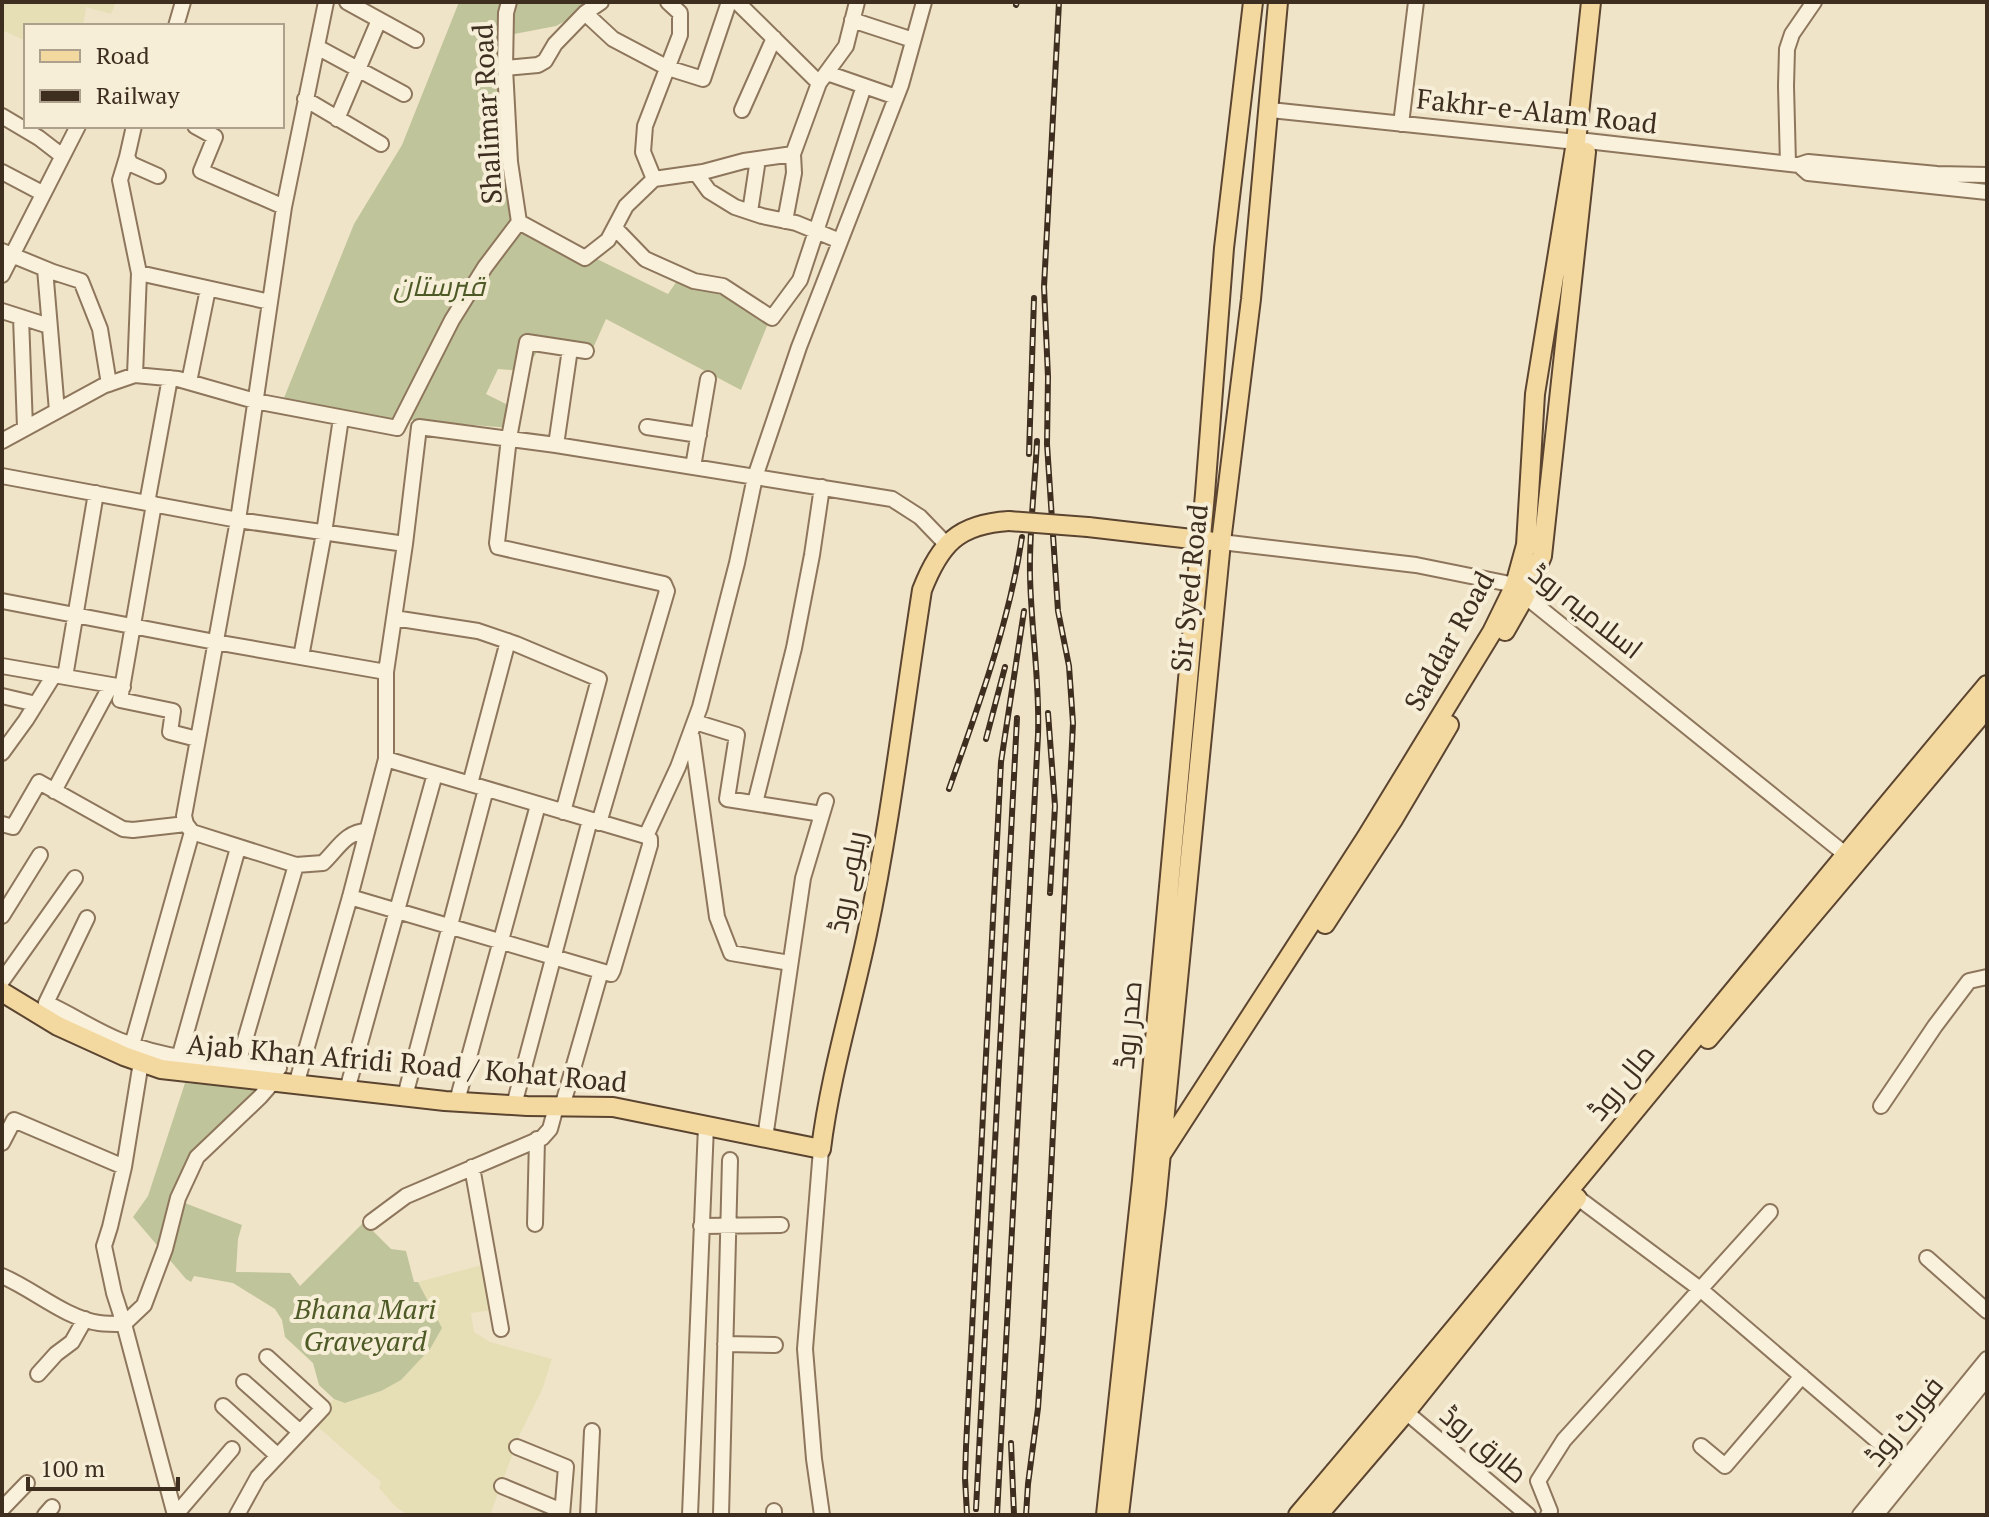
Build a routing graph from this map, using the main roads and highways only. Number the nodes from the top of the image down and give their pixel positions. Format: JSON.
{"nodes":[{"id":1,"x":1253,"y":2,"type":"edge"},
{"id":2,"x":1278,"y":2,"type":"edge"},
{"id":3,"x":1591,"y":2,"type":"edge"},
{"id":4,"x":1601,"y":2,"type":"edge"},
{"id":5,"x":1582,"y":141,"type":"junction"},
{"id":6,"x":1200,"y":539,"type":"junction"},
{"id":7,"x":1221,"y":542,"type":"junction"},
{"id":8,"x":1987,"y":685,"type":"edge"},
{"id":9,"x":1987,"y":708,"type":"edge"},
{"id":10,"x":1850,"y":859,"type":"junction"},
{"id":11,"x":2,"y":992,"type":"edge"},
{"id":12,"x":1715,"y":1020,"type":"junction"},
{"id":13,"x":1212,"y":1087,"type":"junction"},
{"id":14,"x":821,"y":1149,"type":"joint"},
{"id":15,"x":1160,"y":1155,"type":"junction"},
{"id":16,"x":1150,"y":1181,"type":"junction"},
{"id":17,"x":1400,"y":1407,"type":"junction"},
{"id":18,"x":1106,"y":1515,"type":"edge"},
{"id":19,"x":1119,"y":1515,"type":"edge"},
{"id":20,"x":1298,"y":1515,"type":"edge"},
{"id":21,"x":1318,"y":1515,"type":"edge"}],
"edges":[{"from":1,"to":6,"type":"main road","name":"صدر روڈ"},
{"from":2,"to":7,"type":"main road","name":"Sir Syed Road"},
{"from":3,"to":5,"type":"main road","name":"Saddar Road"},
{"from":4,"to":5,"type":"main road","name":"Saddar Road"},
{"from":5,"to":13,"type":"main road","name":"Saddar Road"},
{"from":6,"to":7,"type":"main road","name":"ریلوے روڈ"},
{"from":6,"to":14,"type":"main road","name":"ریلوے روڈ","bridge":true},
{"from":6,"to":16,"type":"main road","name":"صدر روڈ"},
{"from":7,"to":15,"type":"main road","name":"Sir Syed Road"},
{"from":8,"to":10,"type":"main road","name":"مال روڈ"},
{"from":9,"to":10,"type":"main road","name":"مال روڈ"},
{"from":10,"to":12,"type":"main road","name":"مال روڈ"},
{"from":11,"to":14,"type":"main road","name":"Ajab Khan Afridi Road / Kohat Road"},
{"from":12,"to":17,"type":"main road","name":"مال روڈ"},
{"from":12,"to":17,"type":"main road","name":"مال روڈ"},
{"from":13,"to":15,"type":"main road","name":"Saddar Road"},
{"from":13,"to":16,"type":"main road","name":"Saddar Road"},
{"from":15,"to":16,"type":"main road","name":"Saddar Road"},
{"from":16,"to":18,"type":"main road","name":"صدر روڈ"},
{"from":16,"to":19,"type":"main road","name":"صدر روڈ"},
{"from":17,"to":20,"type":"main road","name":"مال روڈ"},
{"from":17,"to":21,"type":"main road","name":"مال روڈ"}]}
